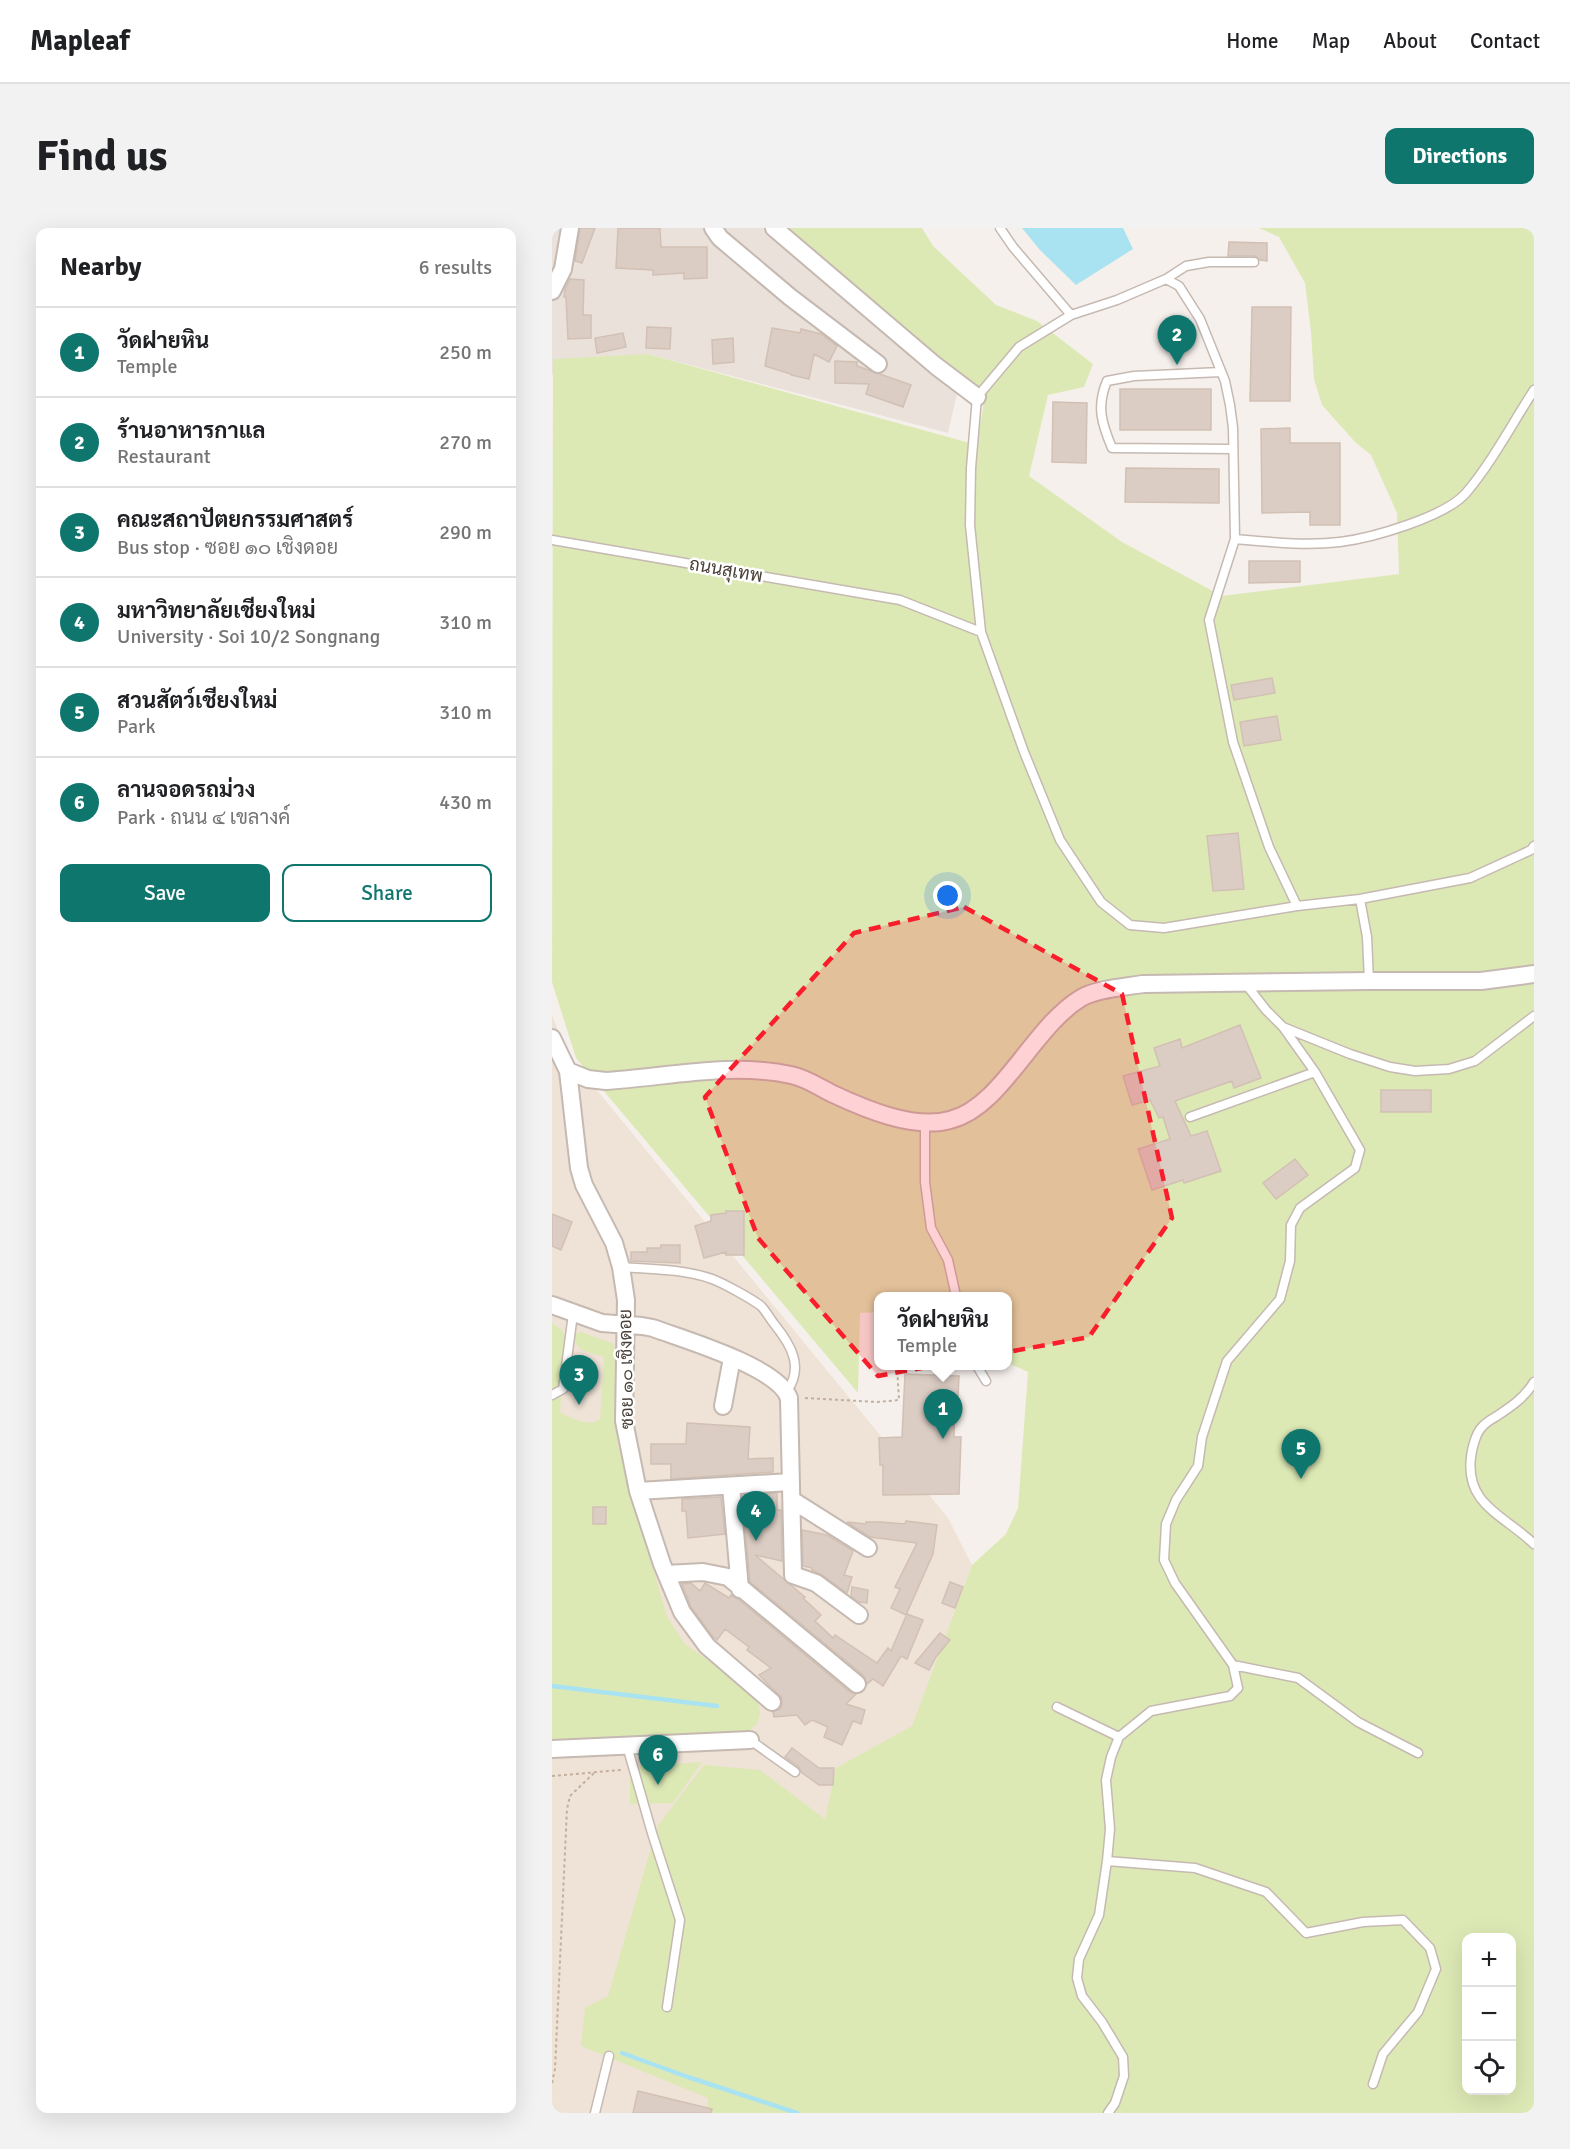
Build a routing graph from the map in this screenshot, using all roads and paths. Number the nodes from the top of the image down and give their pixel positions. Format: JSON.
{"nodes":[{"id":1,"x":570,"y":228,"type":"edge"},
{"id":2,"x":713,"y":228,"type":"edge"},
{"id":3,"x":774,"y":228,"type":"edge"},
{"id":4,"x":1000,"y":228,"type":"edge"},
{"id":5,"x":1254,"y":262,"type":"dead end"},
{"id":6,"x":1166,"y":279,"type":"junction"},
{"id":7,"x":552,"y":291,"type":"edge"},
{"id":8,"x":1071,"y":315,"type":"junction"},
{"id":9,"x":878,"y":364,"type":"dead end"},
{"id":10,"x":1221,"y":372,"type":"junction"},
{"id":11,"x":1534,"y":390,"type":"edge"},
{"id":12,"x":977,"y":397,"type":"junction"},
{"id":13,"x":1233,"y":449,"type":"junction"},
{"id":14,"x":1235,"y":539,"type":"junction"},
{"id":15,"x":552,"y":540,"type":"edge"},
{"id":16,"x":981,"y":632,"type":"junction"},
{"id":17,"x":1534,"y":846,"type":"edge"},
{"id":18,"x":1360,"y":899,"type":"junction"},
{"id":19,"x":1297,"y":906,"type":"junction"},
{"id":20,"x":1534,"y":974,"type":"edge"},
{"id":21,"x":1369,"y":981,"type":"junction"},
{"id":22,"x":1245,"y":983,"type":"junction"},
{"id":23,"x":1534,"y":1016,"type":"edge"},
{"id":24,"x":1283,"y":1027,"type":"junction"},
{"id":25,"x":552,"y":1038,"type":"edge"},
{"id":26,"x":568,"y":1071,"type":"junction"},
{"id":27,"x":1315,"y":1071,"type":"junction"},
{"id":28,"x":1190,"y":1117,"type":"dead end"},
{"id":29,"x":925,"y":1122,"type":"junction"},
{"id":30,"x":621,"y":1267,"type":"junction"},
{"id":31,"x":955,"y":1292,"type":"edge"},
{"id":32,"x":552,"y":1305,"type":"edge"},
{"id":33,"x":573,"y":1314,"type":"junction"},
{"id":34,"x":625,"y":1324,"type":"junction"},
{"id":35,"x":732,"y":1358,"type":"junction"},
{"id":36,"x":897,"y":1370,"type":"edge"},
{"id":37,"x":980,"y":1370,"type":"edge"},
{"id":38,"x":986,"y":1382,"type":"dead end"},
{"id":39,"x":1534,"y":1382,"type":"edge"},
{"id":40,"x":788,"y":1394,"type":"junction"},
{"id":41,"x":552,"y":1395,"type":"edge"},
{"id":42,"x":723,"y":1406,"type":"dead end"},
{"id":43,"x":790,"y":1482,"type":"junction"},
{"id":44,"x":731,"y":1486,"type":"junction"},
{"id":45,"x":638,"y":1491,"type":"junction"},
{"id":46,"x":792,"y":1500,"type":"junction"},
{"id":47,"x":1534,"y":1544,"type":"edge"},
{"id":48,"x":868,"y":1548,"type":"dead end"},
{"id":49,"x":666,"y":1574,"type":"junction"},
{"id":50,"x":740,"y":1589,"type":"junction"},
{"id":51,"x":859,"y":1615,"type":"dead end"},
{"id":52,"x":1233,"y":1665,"type":"junction"},
{"id":53,"x":857,"y":1684,"type":"dead end"},
{"id":54,"x":772,"y":1702,"type":"dead end"},
{"id":55,"x":1057,"y":1707,"type":"dead end"},
{"id":56,"x":1119,"y":1737,"type":"junction"},
{"id":57,"x":750,"y":1740,"type":"joint"},
{"id":58,"x":627,"y":1746,"type":"junction"},
{"id":59,"x":552,"y":1749,"type":"edge"},
{"id":60,"x":1418,"y":1753,"type":"dead end"},
{"id":61,"x":634,"y":1769,"type":"junction"},
{"id":62,"x":795,"y":1772,"type":"dead end"},
{"id":63,"x":594,"y":1773,"type":"junction"},
{"id":64,"x":552,"y":1776,"type":"edge"},
{"id":65,"x":1107,"y":1861,"type":"junction"},
{"id":66,"x":667,"y":2007,"type":"dead end"},
{"id":67,"x":609,"y":2056,"type":"dead end"},
{"id":68,"x":552,"y":2083,"type":"edge"},
{"id":69,"x":1373,"y":2084,"type":"dead end"},
{"id":70,"x":595,"y":2113,"type":"edge"},
{"id":71,"x":1108,"y":2113,"type":"edge"}],
"edges":[{"from":1,"to":7,"type":"street"},
{"from":2,"to":9,"type":"street"},
{"from":3,"to":12,"type":"street"},
{"from":4,"to":8,"type":"lane"},
{"from":5,"to":6,"type":"lane"},
{"from":6,"to":8,"type":"lane"},
{"from":6,"to":10,"type":"lane"},
{"from":8,"to":12,"type":"lane"},
{"from":10,"to":13,"type":"lane"},
{"from":10,"to":13,"type":"lane"},
{"from":11,"to":14,"type":"lane"},
{"from":12,"to":16,"type":"lane"},
{"from":13,"to":14,"type":"lane"},
{"from":14,"to":19,"type":"lane"},
{"from":15,"to":16,"type":"lane","name":"ถนนสุเทพ"},
{"from":16,"to":19,"type":"lane"},
{"from":17,"to":18,"type":"lane"},
{"from":18,"to":19,"type":"lane"},
{"from":18,"to":21,"type":"lane"},
{"from":20,"to":21,"type":"street"},
{"from":21,"to":22,"type":"street"},
{"from":22,"to":24,"type":"lane"},
{"from":22,"to":29,"type":"street"},
{"from":23,"to":24,"type":"lane"},
{"from":24,"to":27,"type":"lane"},
{"from":25,"to":26,"type":"street","name":"ซอย ๑๐ เชิงดอย"},
{"from":26,"to":29,"type":"street"},
{"from":26,"to":30,"type":"street","name":"ซอย ๑๐ เชิงดอย"},
{"from":27,"to":28,"type":"lane"},
{"from":27,"to":52,"type":"lane"},
{"from":29,"to":31,"type":"lane"},
{"from":30,"to":34,"type":"street","name":"ซอย ๑๐ เชิงดอย"},
{"from":30,"to":40,"type":"lane"},
{"from":32,"to":33,"type":"street"},
{"from":33,"to":34,"type":"street"},
{"from":33,"to":41,"type":"lane"},
{"from":34,"to":35,"type":"street"},
{"from":34,"to":45,"type":"street","name":"ซอย ๑๐ เชิงดอย"},
{"from":35,"to":40,"type":"street"},
{"from":35,"to":42,"type":"street"},
{"from":36,"to":40,"type":"path"},
{"from":37,"to":38,"type":"lane"},
{"from":39,"to":47,"type":"lane"},
{"from":40,"to":43,"type":"street"},
{"from":43,"to":44,"type":"street"},
{"from":43,"to":46,"type":"street"},
{"from":44,"to":45,"type":"street"},
{"from":44,"to":50,"type":"street"},
{"from":45,"to":49,"type":"street","name":"ซอย ๑๐ เชิงดอย"},
{"from":46,"to":48,"type":"street"},
{"from":46,"to":51,"type":"street"},
{"from":49,"to":50,"type":"street"},
{"from":49,"to":54,"type":"street","name":"ซอย ๑๐ เชิงดอย"},
{"from":50,"to":53,"type":"street"},
{"from":52,"to":56,"type":"lane"},
{"from":52,"to":60,"type":"lane"},
{"from":55,"to":56,"type":"lane"},
{"from":56,"to":65,"type":"lane"},
{"from":57,"to":58,"type":"street"},
{"from":57,"to":62,"type":"lane"},
{"from":58,"to":59,"type":"street"},
{"from":58,"to":61,"type":"lane"},
{"from":61,"to":63,"type":"path"},
{"from":61,"to":66,"type":"lane"},
{"from":63,"to":64,"type":"path"},
{"from":63,"to":68,"type":"path"},
{"from":65,"to":69,"type":"lane"},
{"from":65,"to":71,"type":"lane"},
{"from":67,"to":70,"type":"lane"}]}
